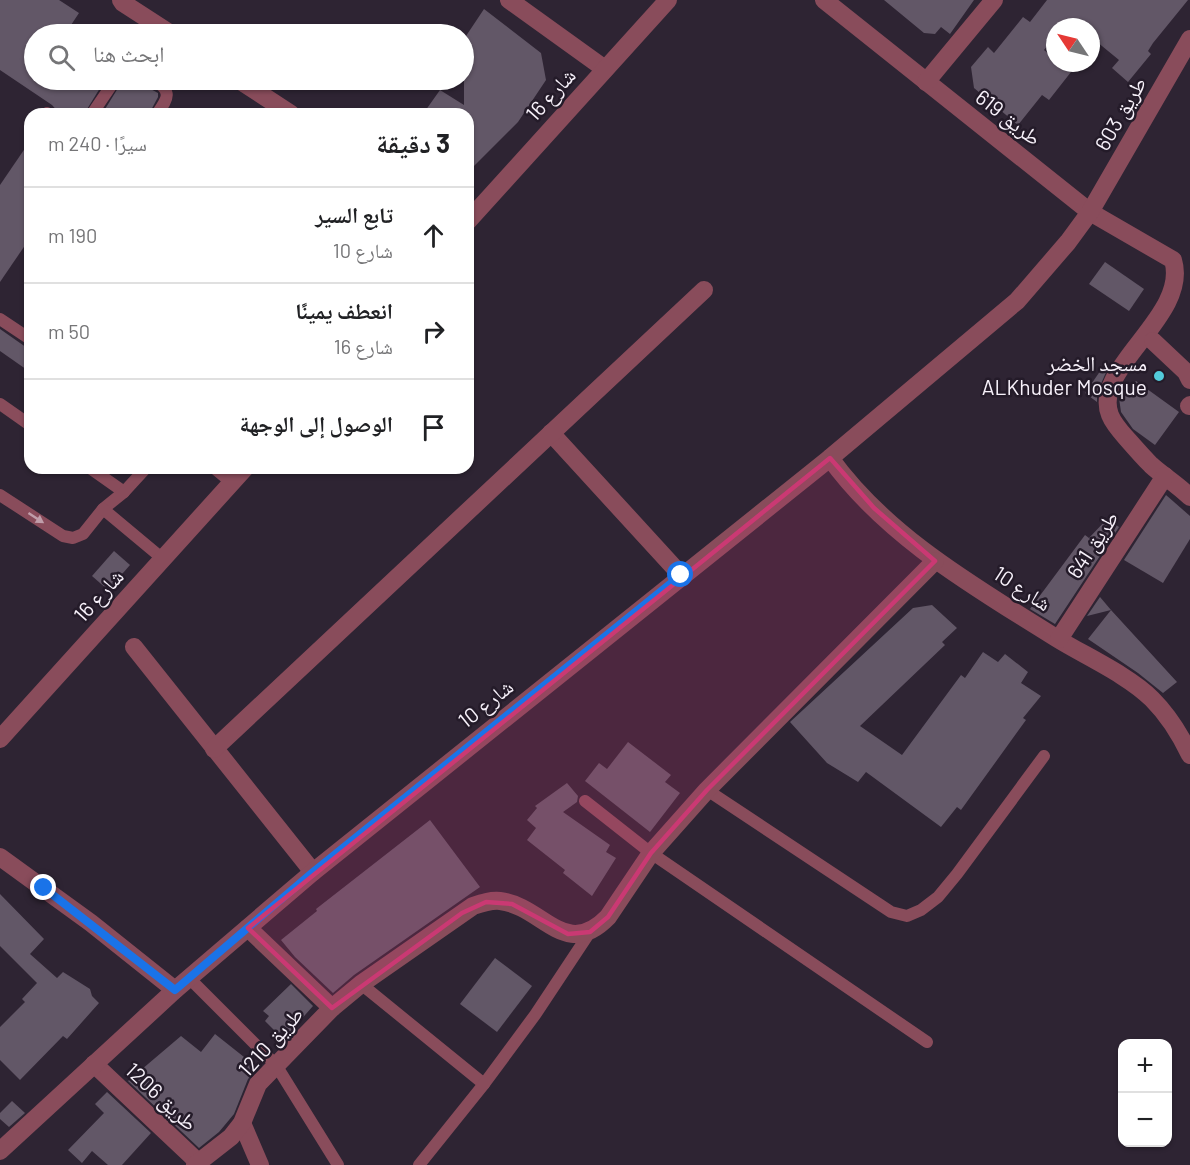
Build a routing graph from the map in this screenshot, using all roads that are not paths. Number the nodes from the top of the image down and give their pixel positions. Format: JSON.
{"nodes":[{"id":1,"x":121,"y":0,"type":"edge"},
{"id":2,"x":509,"y":0,"type":"edge"},
{"id":3,"x":668,"y":0,"type":"edge"},
{"id":4,"x":824,"y":0,"type":"edge"},
{"id":5,"x":994,"y":0,"type":"edge"},
{"id":6,"x":142,"y":24,"type":"edge"},
{"id":7,"x":1190,"y":39,"type":"edge"},
{"id":8,"x":1183,"y":67,"type":"edge"},
{"id":9,"x":605,"y":69,"type":"junction"},
{"id":10,"x":926,"y":82,"type":"junction"},
{"id":11,"x":108,"y":90,"type":"edge"},
{"id":12,"x":165,"y":90,"type":"edge"},
{"id":13,"x":254,"y":90,"type":"edge"},
{"id":14,"x":96,"y":108,"type":"edge"},
{"id":15,"x":161,"y":108,"type":"edge"},
{"id":16,"x":282,"y":108,"type":"edge"},
{"id":17,"x":1090,"y":212,"type":"junction"},
{"id":18,"x":474,"y":214,"type":"edge"},
{"id":19,"x":1187,"y":274,"type":"edge"},
{"id":20,"x":704,"y":290,"type":"dead end"},
{"id":21,"x":0,"y":319,"type":"edge"},
{"id":22,"x":24,"y":335,"type":"edge"},
{"id":23,"x":1153,"y":341,"type":"junction"},
{"id":24,"x":1190,"y":380,"type":"edge"},
{"id":25,"x":0,"y":404,"type":"edge"},
{"id":26,"x":24,"y":421,"type":"edge"},
{"id":27,"x":551,"y":433,"type":"junction"},
{"id":28,"x":830,"y":458,"type":"junction"},
{"id":29,"x":98,"y":474,"type":"edge"},
{"id":30,"x":140,"y":474,"type":"edge"},
{"id":31,"x":221,"y":474,"type":"edge"},
{"id":32,"x":240,"y":474,"type":"edge"},
{"id":33,"x":1165,"y":476,"type":"junction"},
{"id":34,"x":232,"y":483,"type":"junction"},
{"id":35,"x":124,"y":492,"type":"junction"},
{"id":36,"x":0,"y":495,"type":"edge"},
{"id":37,"x":1190,"y":497,"type":"edge"},
{"id":38,"x":103,"y":509,"type":"junction"},
{"id":39,"x":163,"y":559,"type":"junction"},
{"id":40,"x":935,"y":561,"type":"junction"},
{"id":41,"x":681,"y":575,"type":"junction"},
{"id":42,"x":1059,"y":639,"type":"junction"},
{"id":43,"x":134,"y":647,"type":"dead end"},
{"id":44,"x":0,"y":739,"type":"edge"},
{"id":45,"x":1188,"y":745,"type":"edge"},
{"id":46,"x":214,"y":749,"type":"junction"},
{"id":47,"x":1044,"y":756,"type":"dead end"},
{"id":48,"x":707,"y":790,"type":"junction"},
{"id":49,"x":585,"y":801,"type":"dead end"},
{"id":50,"x":651,"y":853,"type":"junction"},
{"id":51,"x":0,"y":857,"type":"edge"},
{"id":52,"x":313,"y":872,"type":"junction"},
{"id":53,"x":248,"y":928,"type":"junction"},
{"id":54,"x":590,"y":932,"type":"junction"},
{"id":55,"x":182,"y":984,"type":"junction"},
{"id":56,"x":361,"y":984,"type":"junction"},
{"id":57,"x":332,"y":1008,"type":"junction"},
{"id":58,"x":927,"y":1042,"type":"dead end"},
{"id":59,"x":94,"y":1064,"type":"junction"},
{"id":60,"x":276,"y":1065,"type":"junction"},
{"id":61,"x":484,"y":1084,"type":"junction"},
{"id":62,"x":242,"y":1123,"type":"junction"},
{"id":63,"x":0,"y":1151,"type":"edge"},
{"id":64,"x":196,"y":1163,"type":"edge"},
{"id":65,"x":260,"y":1165,"type":"edge"},
{"id":66,"x":338,"y":1165,"type":"edge"},
{"id":67,"x":419,"y":1165,"type":"edge"}],
"edges":[{"from":1,"to":6,"type":"street"},
{"from":2,"to":9,"type":"street"},
{"from":3,"to":9,"type":"street","name":"شارع 16"},
{"from":4,"to":10,"type":"street","name":"طريق 619"},
{"from":5,"to":10,"type":"street"},
{"from":7,"to":8,"type":"street","name":"طريق 603"},
{"from":8,"to":17,"type":"street","name":"طريق 603"},
{"from":9,"to":18,"type":"street","name":"شارع 16"},
{"from":10,"to":17,"type":"street","name":"طريق 619"},
{"from":11,"to":14,"type":"lane"},
{"from":12,"to":15,"type":"lane"},
{"from":13,"to":16,"type":"street"},
{"from":17,"to":19,"type":"street","name":"طريق 619"},
{"from":17,"to":28,"type":"street","name":"شارع 10"},
{"from":19,"to":23,"type":"street"},
{"from":20,"to":27,"type":"street"},
{"from":21,"to":22,"type":"lane"},
{"from":23,"to":24,"type":"street"},
{"from":23,"to":33,"type":"street"},
{"from":25,"to":26,"type":"lane"},
{"from":27,"to":41,"type":"street"},
{"from":27,"to":46,"type":"street"},
{"from":28,"to":40,"type":"street","name":"شارع 10"},
{"from":28,"to":41,"type":"street","name":"شارع 10"},
{"from":29,"to":35,"type":"lane"},
{"from":30,"to":35,"type":"lane"},
{"from":31,"to":34,"type":"lane"},
{"from":32,"to":34,"type":"street","name":"شارع 16"},
{"from":33,"to":37,"type":"street"},
{"from":33,"to":42,"type":"street","name":"طريق 641"},
{"from":34,"to":39,"type":"street","name":"شارع 16"},
{"from":35,"to":38,"type":"lane"},
{"from":36,"to":38,"type":"lane","one_way":true},
{"from":38,"to":39,"type":"lane"},
{"from":39,"to":44,"type":"street","name":"شارع 16"},
{"from":40,"to":42,"type":"street","name":"شارع 10"},
{"from":40,"to":48,"type":"street"},
{"from":41,"to":52,"type":"street","name":"شارع 10"},
{"from":42,"to":45,"type":"street","name":"شارع 10"},
{"from":43,"to":46,"type":"street"},
{"from":46,"to":52,"type":"street"},
{"from":47,"to":48,"type":"lane"},
{"from":48,"to":50,"type":"street"},
{"from":49,"to":50,"type":"lane"},
{"from":50,"to":54,"type":"street"},
{"from":50,"to":58,"type":"lane"},
{"from":51,"to":55,"type":"street"},
{"from":52,"to":53,"type":"street","name":"شارع 10"},
{"from":53,"to":55,"type":"street","name":"شارع 10"},
{"from":53,"to":57,"type":"street","name":"طريق 1210"},
{"from":54,"to":56,"type":"street"},
{"from":54,"to":61,"type":"lane"},
{"from":55,"to":59,"type":"street","name":"طريق 1206"},
{"from":55,"to":60,"type":"lane"},
{"from":56,"to":57,"type":"street"},
{"from":56,"to":61,"type":"lane"},
{"from":57,"to":60,"type":"street","name":"طريق 1210"},
{"from":59,"to":63,"type":"street","name":"طريق 1206"},
{"from":59,"to":64,"type":"street","name":"طريق 1206"},
{"from":60,"to":62,"type":"street","name":"طريق 1210"},
{"from":60,"to":66,"type":"lane"},
{"from":61,"to":67,"type":"lane"},
{"from":62,"to":64,"type":"street","name":"طريق 1210"},
{"from":62,"to":65,"type":"street"}]}
